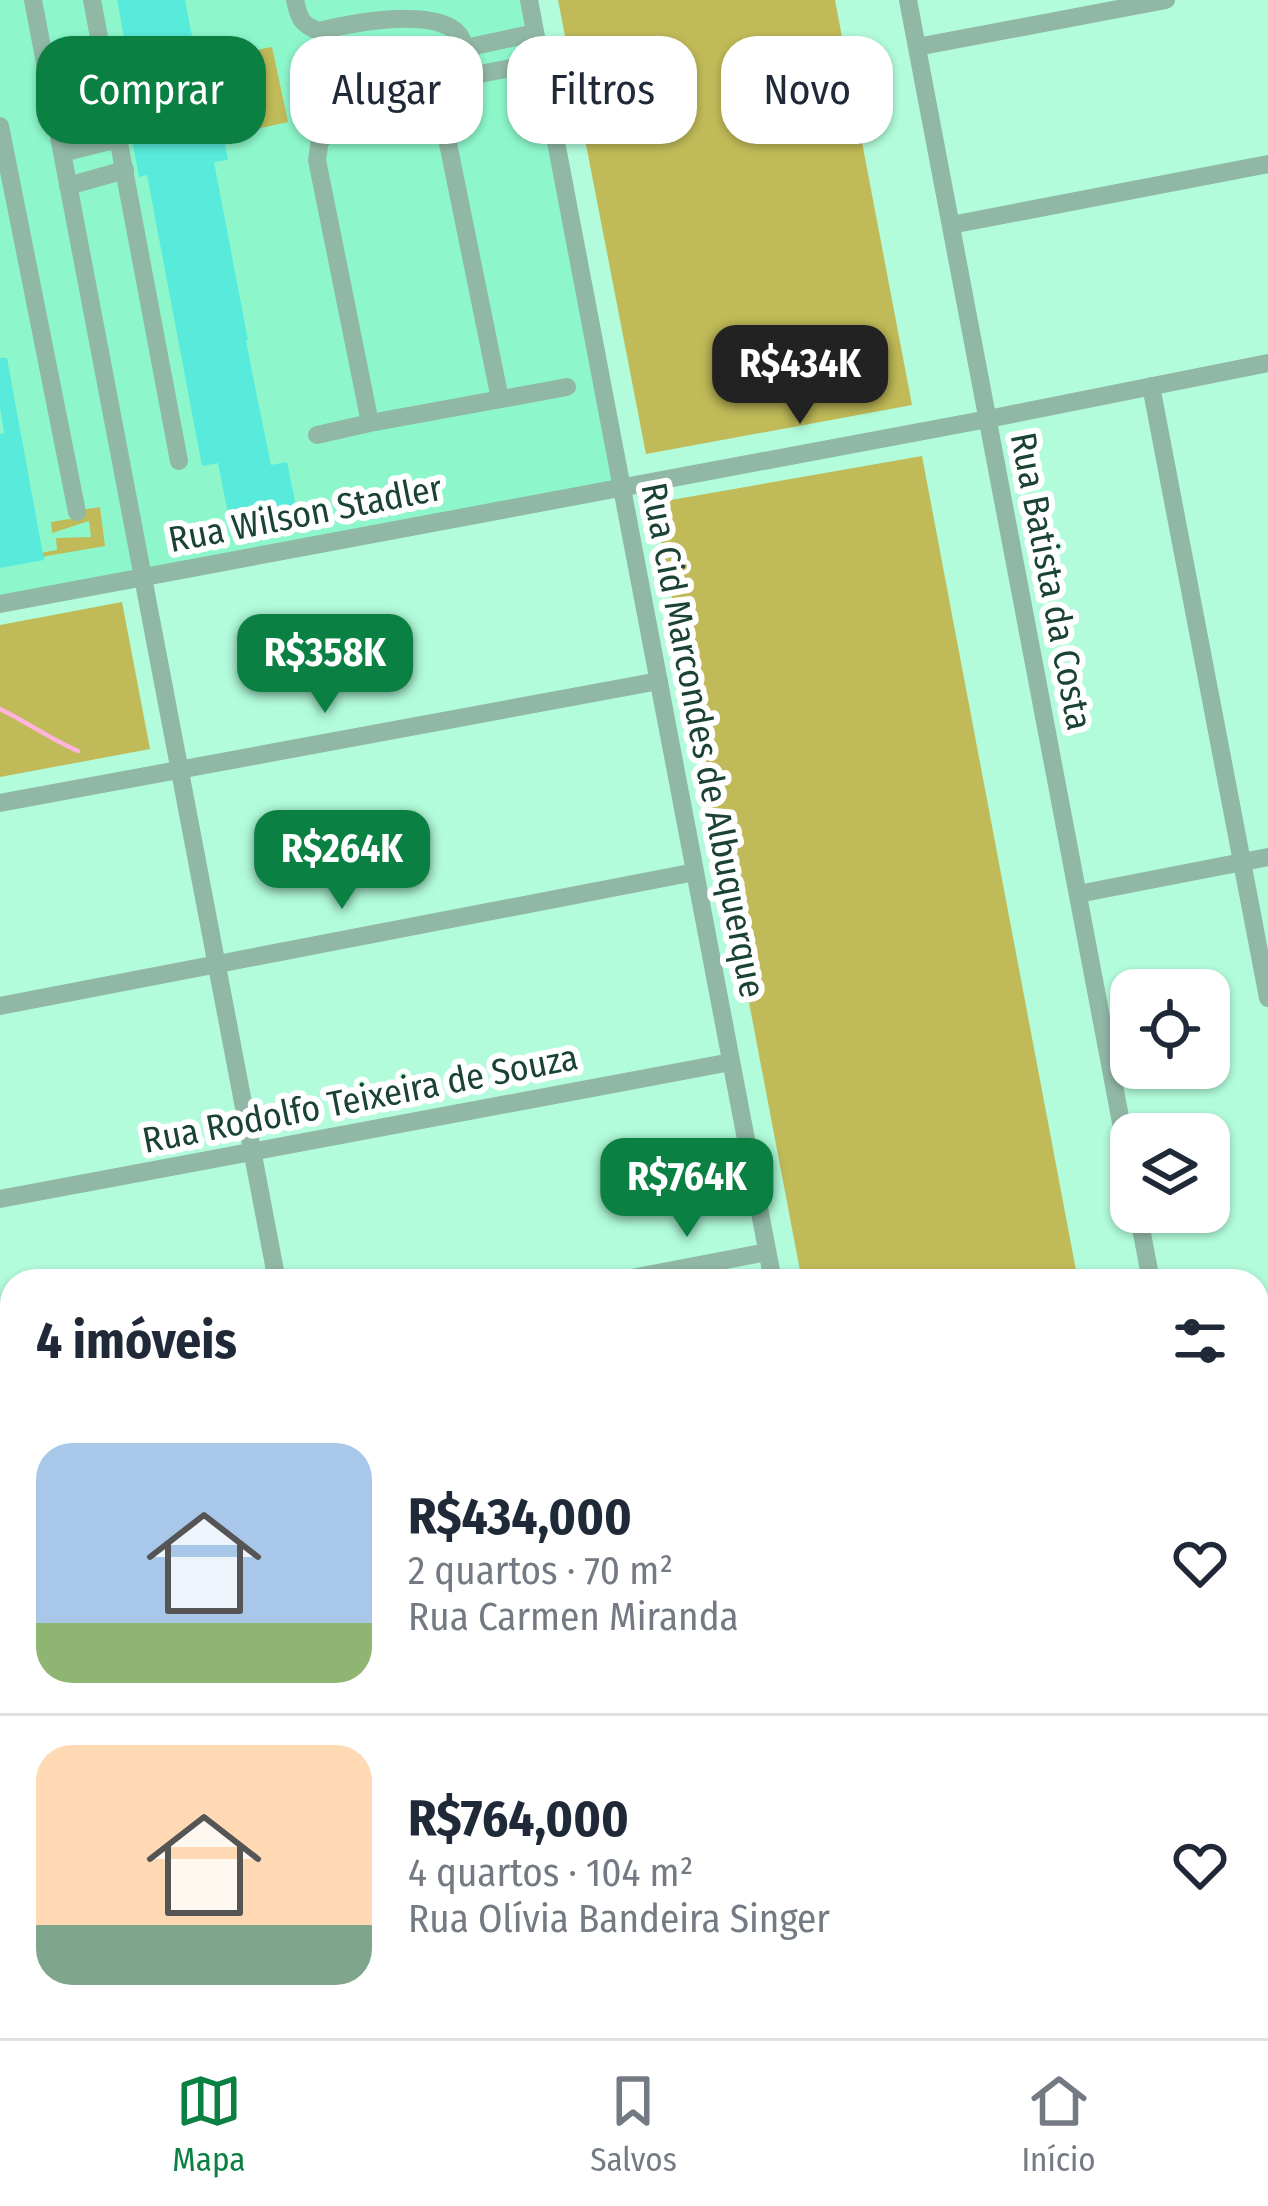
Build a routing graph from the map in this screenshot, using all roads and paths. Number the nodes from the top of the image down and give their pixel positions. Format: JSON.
{"nodes":[{"id":1,"x":33,"y":0,"type":"edge"},
{"id":2,"x":92,"y":0,"type":"edge"},
{"id":3,"x":295,"y":0,"type":"edge"},
{"id":4,"x":529,"y":0,"type":"edge"},
{"id":5,"x":908,"y":0,"type":"edge"},
{"id":6,"x":1166,"y":0,"type":"edge"},
{"id":7,"x":426,"y":4,"type":"edge"},
{"id":8,"x":535,"y":33,"type":"junction"},
{"id":9,"x":99,"y":36,"type":"edge"},
{"id":10,"x":462,"y":36,"type":"edge"},
{"id":11,"x":536,"y":36,"type":"edge"},
{"id":12,"x":483,"y":44,"type":"edge"},
{"id":13,"x":917,"y":47,"type":"junction"},
{"id":14,"x":0,"y":126,"type":"edge"},
{"id":15,"x":98,"y":144,"type":"edge"},
{"id":16,"x":119,"y":144,"type":"edge"},
{"id":17,"x":319,"y":144,"type":"edge"},
{"id":18,"x":448,"y":144,"type":"edge"},
{"id":19,"x":557,"y":144,"type":"edge"},
{"id":20,"x":62,"y":153,"type":"junction"},
{"id":21,"x":1268,"y":164,"type":"edge"},
{"id":22,"x":125,"y":170,"type":"junction"},
{"id":23,"x":68,"y":186,"type":"junction"},
{"id":24,"x":951,"y":225,"type":"junction"},
{"id":25,"x":1268,"y":363,"type":"edge"},
{"id":26,"x":1151,"y":386,"type":"junction"},
{"id":27,"x":567,"y":387,"type":"dead end"},
{"id":28,"x":500,"y":399,"type":"junction"},
{"id":29,"x":988,"y":419,"type":"junction"},
{"id":30,"x":370,"y":423,"type":"junction"},
{"id":31,"x":317,"y":435,"type":"dead end"},
{"id":32,"x":178,"y":461,"type":"dead end"},
{"id":33,"x":622,"y":488,"type":"junction"},
{"id":34,"x":77,"y":512,"type":"dead end"},
{"id":35,"x":143,"y":577,"type":"junction"},
{"id":36,"x":0,"y":604,"type":"edge"},
{"id":37,"x":659,"y":681,"type":"junction"},
{"id":38,"x":179,"y":770,"type":"junction"},
{"id":39,"x":0,"y":803,"type":"edge"},
{"id":40,"x":1268,"y":857,"type":"edge"},
{"id":41,"x":1242,"y":862,"type":"junction"},
{"id":42,"x":695,"y":872,"type":"junction"},
{"id":43,"x":1078,"y":894,"type":"junction"},
{"id":44,"x":217,"y":964,"type":"junction"},
{"id":45,"x":1268,"y":998,"type":"edge"},
{"id":46,"x":0,"y":1006,"type":"edge"},
{"id":47,"x":731,"y":1062,"type":"junction"},
{"id":48,"x":1119,"y":1113,"type":"edge"},
{"id":49,"x":252,"y":1152,"type":"junction"},
{"id":50,"x":0,"y":1199,"type":"edge"},
{"id":51,"x":1142,"y":1233,"type":"edge"},
{"id":52,"x":767,"y":1252,"type":"junction"},
{"id":53,"x":275,"y":1269,"type":"edge"},
{"id":54,"x":678,"y":1269,"type":"edge"},
{"id":55,"x":771,"y":1269,"type":"edge"},
{"id":56,"x":1149,"y":1269,"type":"edge"}],
"edges":[{"from":1,"to":20,"type":"street"},
{"from":2,"to":9,"type":"street"},
{"from":3,"to":7,"type":"street"},
{"from":4,"to":8,"type":"street","name":"Rua Cid Marcondes de Albuquerque"},
{"from":5,"to":13,"type":"street","name":"Rua Batista da Costa"},
{"from":6,"to":13,"type":"street"},
{"from":7,"to":10,"type":"street"},
{"from":8,"to":11,"type":"street","name":"Rua Cid Marcondes de Albuquerque"},
{"from":8,"to":12,"type":"street"},
{"from":13,"to":24,"type":"street","name":"Rua Batista da Costa"},
{"from":14,"to":34,"type":"street"},
{"from":15,"to":20,"type":"street"},
{"from":16,"to":22,"type":"street"},
{"from":17,"to":30,"type":"street"},
{"from":18,"to":28,"type":"street"},
{"from":19,"to":33,"type":"street","name":"Rua Cid Marcondes de Albuquerque"},
{"from":20,"to":23,"type":"street"},
{"from":21,"to":24,"type":"street"},
{"from":22,"to":23,"type":"street"},
{"from":22,"to":32,"type":"street"},
{"from":23,"to":35,"type":"street"},
{"from":24,"to":29,"type":"street","name":"Rua Batista da Costa"},
{"from":25,"to":26,"type":"street","name":"Rua Wilson Stadler"},
{"from":26,"to":29,"type":"street","name":"Rua Wilson Stadler"},
{"from":26,"to":41,"type":"street"},
{"from":27,"to":28,"type":"street"},
{"from":28,"to":30,"type":"street"},
{"from":29,"to":33,"type":"street","name":"Rua Wilson Stadler"},
{"from":29,"to":43,"type":"street","name":"Rua Batista da Costa"},
{"from":30,"to":31,"type":"street"},
{"from":33,"to":35,"type":"street","name":"Rua Wilson Stadler"},
{"from":33,"to":37,"type":"street","name":"Rua Cid Marcondes de Albuquerque"},
{"from":35,"to":36,"type":"street","name":"Rua Wilson Stadler"},
{"from":35,"to":38,"type":"street"},
{"from":37,"to":38,"type":"street"},
{"from":37,"to":42,"type":"street","name":"Rua Cid Marcondes de Albuquerque"},
{"from":38,"to":39,"type":"street"},
{"from":38,"to":44,"type":"street"},
{"from":40,"to":41,"type":"street"},
{"from":41,"to":43,"type":"street"},
{"from":41,"to":45,"type":"street"},
{"from":42,"to":44,"type":"street"},
{"from":42,"to":47,"type":"street","name":"Rua Cid Marcondes de Albuquerque"},
{"from":43,"to":48,"type":"street","name":"Rua Batista da Costa"},
{"from":44,"to":46,"type":"street"},
{"from":44,"to":49,"type":"street"},
{"from":47,"to":49,"type":"street","name":"Rua Rodolfo Teixeira de Souza"},
{"from":47,"to":52,"type":"street","name":"Rua Cid Marcondes de Albuquerque"},
{"from":49,"to":50,"type":"street","name":"Rua Rodolfo Teixeira de Souza"},
{"from":49,"to":53,"type":"street"},
{"from":51,"to":56,"type":"street"},
{"from":52,"to":54,"type":"street"},
{"from":52,"to":55,"type":"street","name":"Rua Cid Marcondes de Albuquerque"}]}
